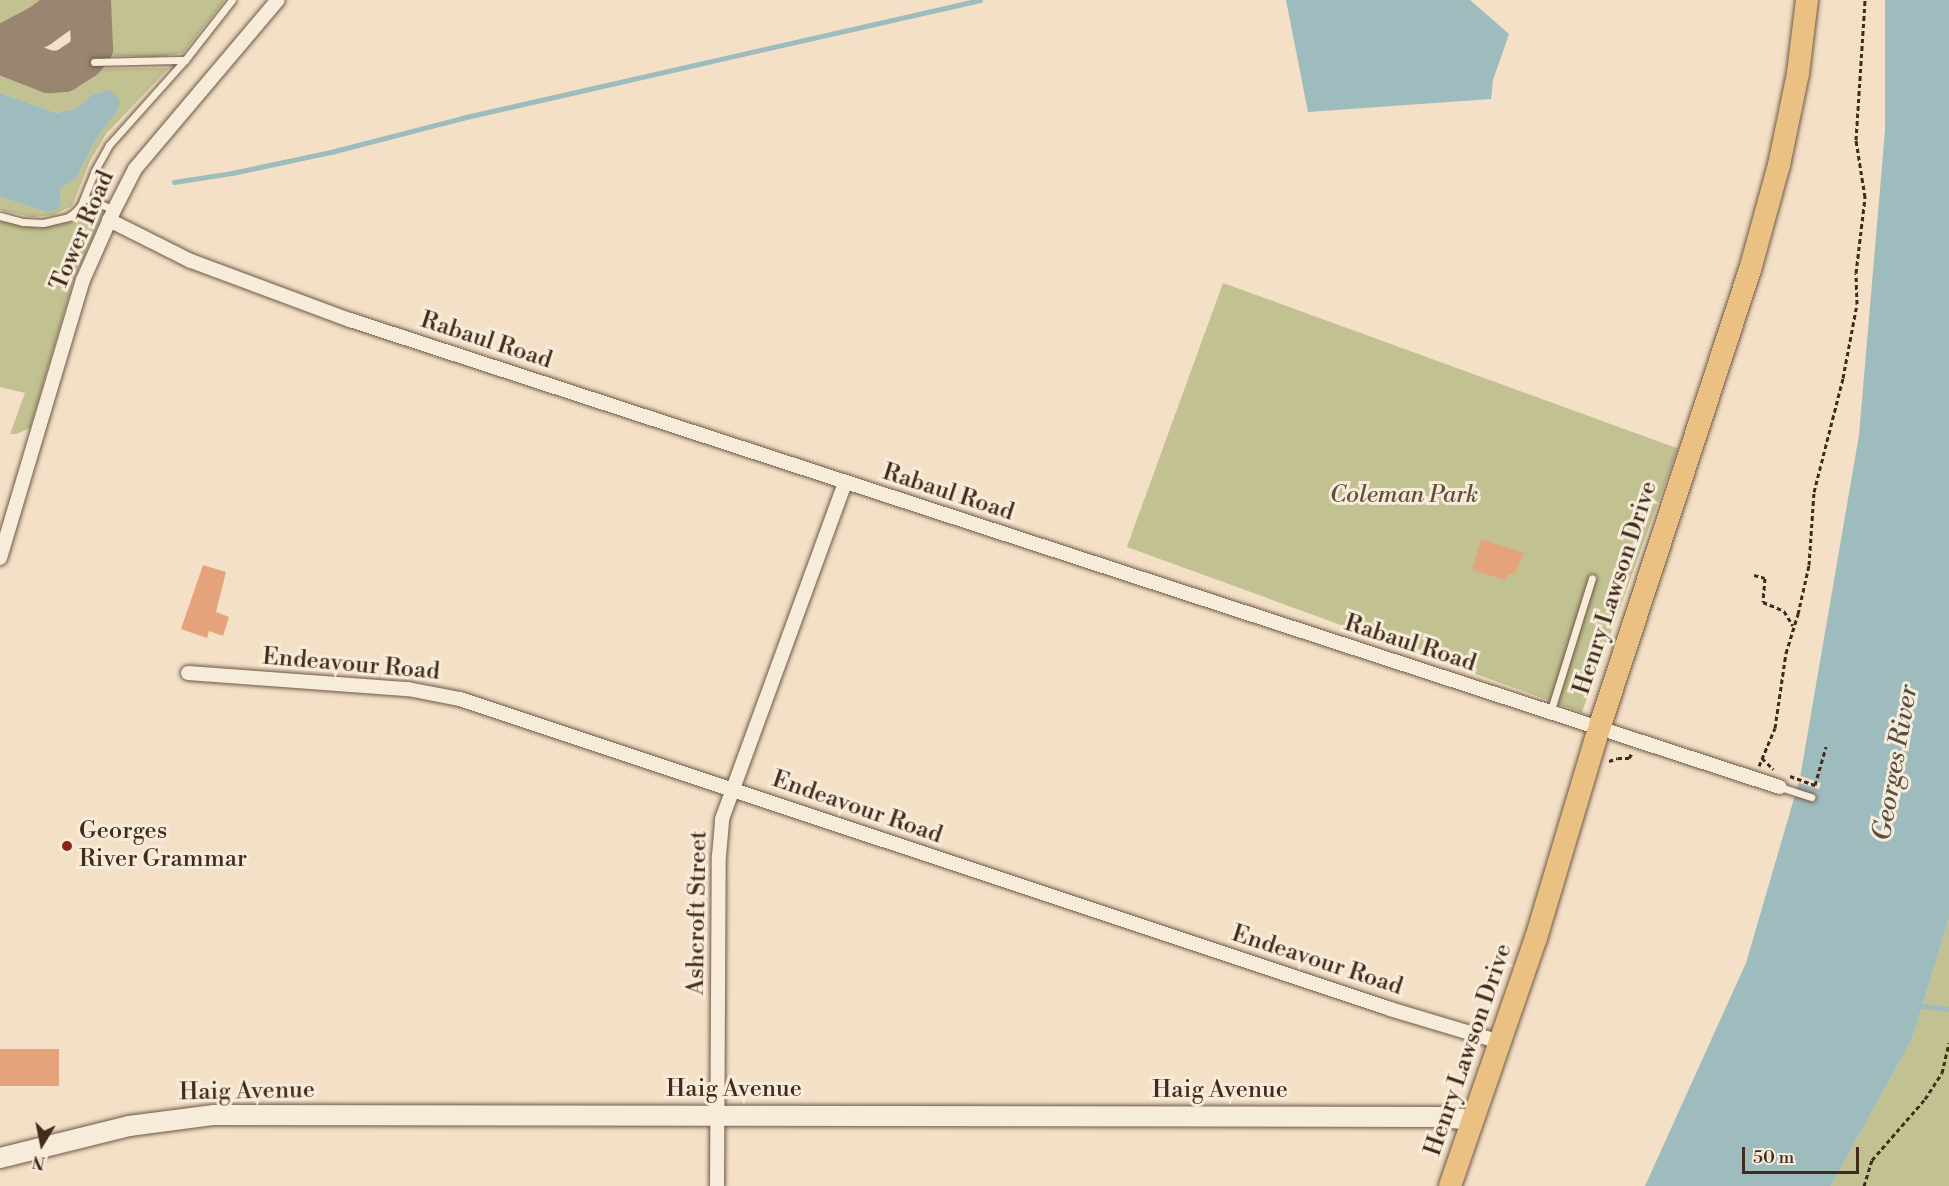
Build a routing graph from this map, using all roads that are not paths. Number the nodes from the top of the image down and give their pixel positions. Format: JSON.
{"nodes":[{"id":1,"x":232,"y":0,"type":"edge"},
{"id":2,"x":278,"y":0,"type":"edge"},
{"id":3,"x":1807,"y":0,"type":"edge"},
{"id":4,"x":185,"y":60,"type":"junction"},
{"id":5,"x":94,"y":62,"type":"dead end"},
{"id":6,"x":85,"y":198,"type":"junction"},
{"id":7,"x":112,"y":215,"type":"junction"},
{"id":8,"x":0,"y":216,"type":"edge"},
{"id":9,"x":845,"y":483,"type":"junction"},
{"id":10,"x":0,"y":558,"type":"edge"},
{"id":11,"x":1592,"y":578,"type":"dead end"},
{"id":12,"x":188,"y":673,"type":"dead end"},
{"id":13,"x":1550,"y":714,"type":"junction"},
{"id":14,"x":1599,"y":730,"type":"junction"},
{"id":15,"x":1780,"y":787,"type":"joint"},
{"id":16,"x":732,"y":789,"type":"junction"},
{"id":17,"x":1811,"y":797,"type":"dead end"},
{"id":18,"x":1500,"y":1042,"type":"junction"},
{"id":19,"x":718,"y":1116,"type":"junction"},
{"id":20,"x":1472,"y":1120,"type":"junction"},
{"id":21,"x":0,"y":1158,"type":"edge"},
{"id":22,"x":717,"y":1186,"type":"edge"},
{"id":23,"x":1450,"y":1186,"type":"edge"}],
"edges":[{"from":1,"to":4,"type":"lane"},
{"from":2,"to":7,"type":"street","name":"Tower Road"},
{"from":3,"to":14,"type":"main road","name":"Henry Lawson Drive"},
{"from":4,"to":5,"type":"lane"},
{"from":4,"to":6,"type":"lane"},
{"from":6,"to":7,"type":"lane"},
{"from":6,"to":8,"type":"lane"},
{"from":7,"to":9,"type":"street","name":"Rabaul Road"},
{"from":7,"to":10,"type":"street","name":"Tower Road"},
{"from":9,"to":13,"type":"street","name":"Rabaul Road"},
{"from":9,"to":16,"type":"street","name":"Ashcroft Street"},
{"from":11,"to":13,"type":"lane"},
{"from":12,"to":16,"type":"street","name":"Endeavour Road"},
{"from":13,"to":14,"type":"street","name":"Rabaul Road"},
{"from":14,"to":15,"type":"street","name":"Rabaul Road"},
{"from":14,"to":18,"type":"main road","name":"Henry Lawson Drive"},
{"from":15,"to":17,"type":"lane"},
{"from":16,"to":18,"type":"street","name":"Endeavour Road"},
{"from":16,"to":19,"type":"street","name":"Ashcroft Street"},
{"from":18,"to":20,"type":"main road","name":"Henry Lawson Drive"},
{"from":19,"to":20,"type":"main road","name":"Haig Avenue"},
{"from":19,"to":21,"type":"main road","name":"Haig Avenue"},
{"from":19,"to":22,"type":"street","name":"Ashcroft Street"},
{"from":20,"to":23,"type":"main road","name":"Henry Lawson Drive"}]}
